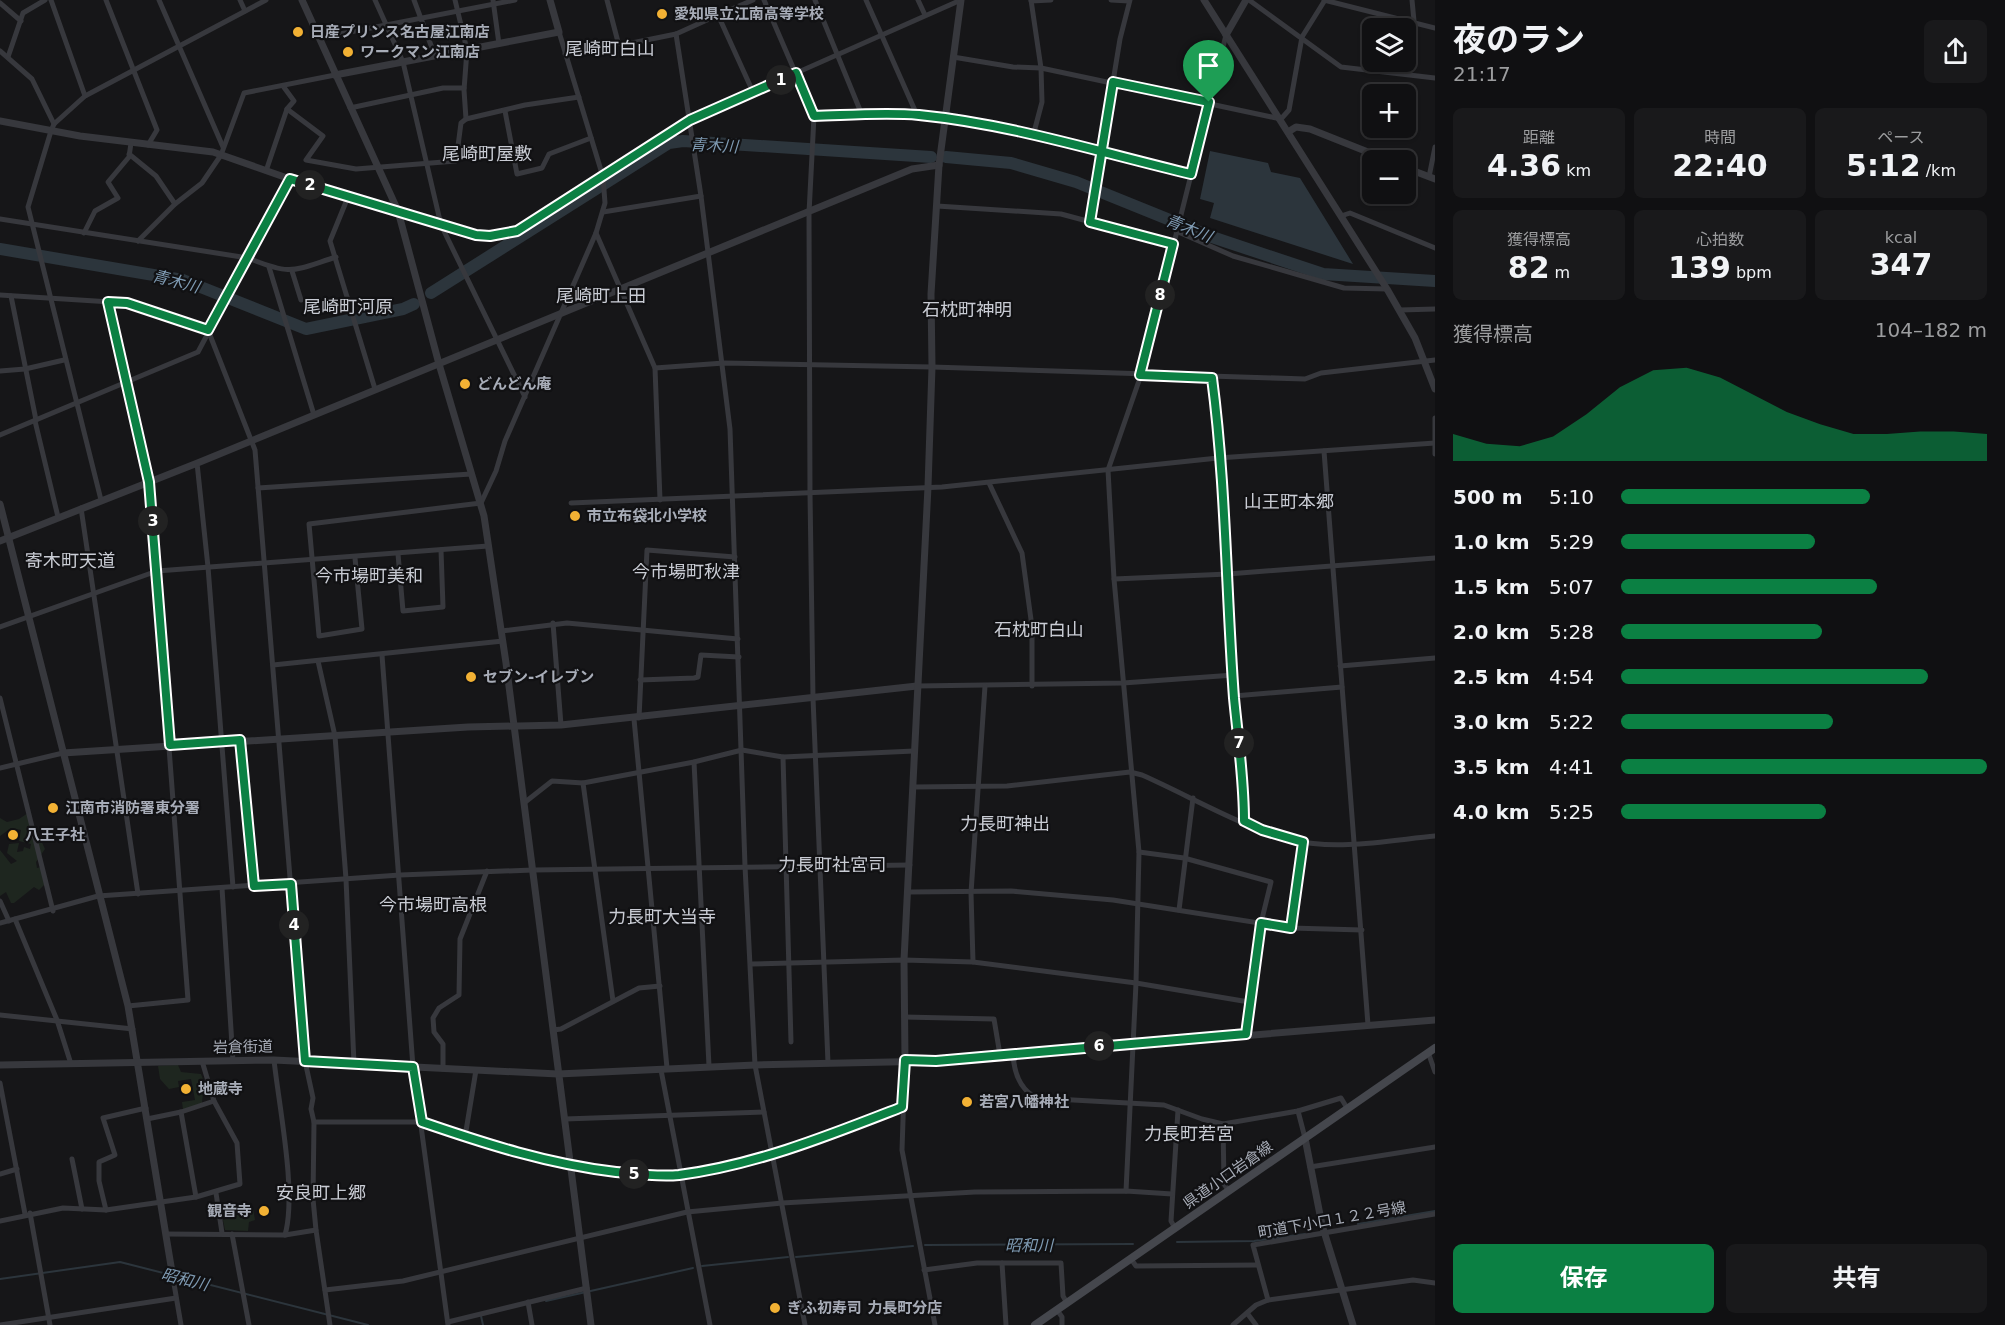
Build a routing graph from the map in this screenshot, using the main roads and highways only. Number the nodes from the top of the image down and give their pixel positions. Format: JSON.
{"nodes":[{"id":1,"x":1431,"y":1050,"type":"edge"},
{"id":2,"x":1035,"y":1325,"type":"edge"}],
"edges":[{"from":1,"to":2,"type":"main road","name":"県道小口岩倉線"}]}
